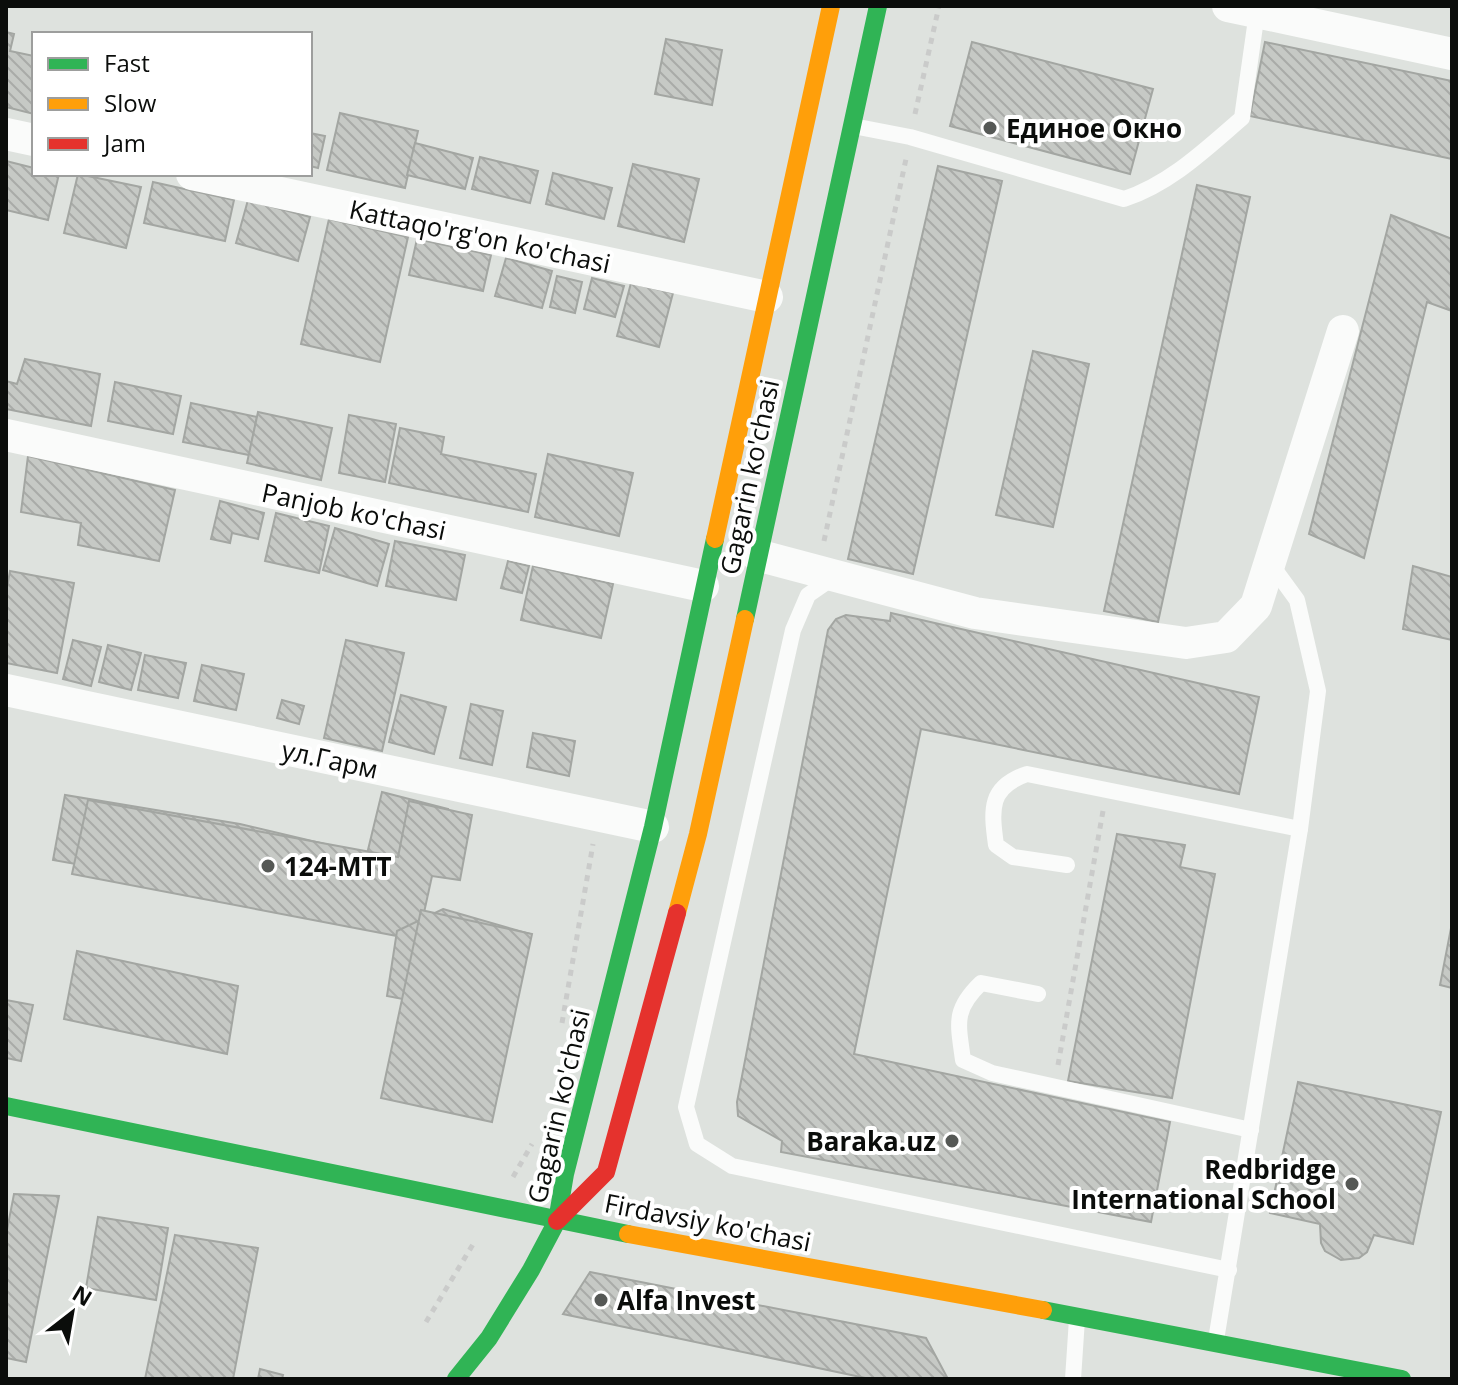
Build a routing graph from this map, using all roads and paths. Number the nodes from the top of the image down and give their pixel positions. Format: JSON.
{"nodes":[{"id":1,"x":831,"y":6,"type":"edge"},
{"id":2,"x":878,"y":6,"type":"edge"},
{"id":3,"x":939,"y":6,"type":"edge"},
{"id":4,"x":1242,"y":9,"type":"edge"},
{"id":5,"x":1452,"y":54,"type":"edge"},
{"id":6,"x":851,"y":126,"type":"junction"},
{"id":7,"x":6,"y":134,"type":"edge"},
{"id":8,"x":910,"y":137,"type":"junction"},
{"id":9,"x":32,"y":140,"type":"edge"},
{"id":10,"x":201,"y":176,"type":"edge"},
{"id":11,"x":767,"y":297,"type":"junction"},
{"id":12,"x":1343,"y":331,"type":"dead end"},
{"id":13,"x":6,"y":435,"type":"edge"},
{"id":14,"x":757,"y":555,"type":"junction"},
{"id":15,"x":1270,"y":563,"type":"junction"},
{"id":16,"x":826,"y":574,"type":"junction"},
{"id":17,"x":703,"y":586,"type":"junction"},
{"id":18,"x":6,"y":690,"type":"edge"},
{"id":19,"x":1107,"y":790,"type":"junction"},
{"id":20,"x":599,"y":816,"type":"junction"},
{"id":21,"x":653,"y":827,"type":"junction"},
{"id":22,"x":1300,"y":829,"type":"junction"},
{"id":23,"x":1067,"y":865,"type":"dead end"},
{"id":24,"x":1038,"y":994,"type":"dead end"},
{"id":25,"x":560,"y":1033,"type":"dead end"},
{"id":26,"x":1054,"y":1087,"type":"junction"},
{"id":27,"x":6,"y":1106,"type":"edge"},
{"id":28,"x":1251,"y":1130,"type":"junction"},
{"id":29,"x":536,"y":1137,"type":"dead end"},
{"id":30,"x":495,"y":1208,"type":"junction"},
{"id":31,"x":557,"y":1221,"type":"junction"},
{"id":32,"x":1229,"y":1270,"type":"junction"},
{"id":33,"x":1077,"y":1319,"type":"junction"},
{"id":34,"x":426,"y":1322,"type":"dead end"},
{"id":35,"x":1216,"y":1341,"type":"junction"},
{"id":36,"x":1295,"y":1357,"type":"junction"},
{"id":37,"x":456,"y":1379,"type":"edge"},
{"id":38,"x":1073,"y":1379,"type":"edge"},
{"id":39,"x":1291,"y":1379,"type":"edge"},
{"id":40,"x":1402,"y":1379,"type":"edge"}],
"edges":[{"from":1,"to":11,"type":"main road","name":"Gagarin ko'chasi"},
{"from":2,"to":6,"type":"main road","name":"Gagarin ko'chasi"},
{"from":3,"to":8,"type":"path"},
{"from":4,"to":5,"type":"street"},
{"from":4,"to":8,"type":"lane"},
{"from":6,"to":8,"type":"lane"},
{"from":6,"to":14,"type":"main road","name":"Gagarin ko'chasi"},
{"from":7,"to":9,"type":"street"},
{"from":8,"to":16,"type":"path"},
{"from":10,"to":11,"type":"street","name":"Kattaqo'rg'on ko'chasi"},
{"from":11,"to":17,"type":"main road","name":"Gagarin ko'chasi"},
{"from":12,"to":15,"type":"street"},
{"from":13,"to":17,"type":"street","name":"Panjob ko'chasi"},
{"from":14,"to":16,"type":"street"},
{"from":14,"to":31,"type":"main road","name":"Gagarin ko'chasi"},
{"from":15,"to":16,"type":"street"},
{"from":15,"to":22,"type":"lane"},
{"from":16,"to":32,"type":"lane"},
{"from":17,"to":21,"type":"main road","name":"Gagarin ko'chasi"},
{"from":18,"to":20,"type":"street","name":"ул.Гарм"},
{"from":19,"to":22,"type":"lane"},
{"from":19,"to":23,"type":"lane"},
{"from":19,"to":26,"type":"path"},
{"from":20,"to":21,"type":"street","name":"ул.Гарм"},
{"from":20,"to":25,"type":"path"},
{"from":21,"to":31,"type":"main road","name":"Gagarin ko'chasi"},
{"from":22,"to":28,"type":"lane"},
{"from":24,"to":26,"type":"lane"},
{"from":26,"to":28,"type":"lane"},
{"from":27,"to":30,"type":"main road","name":"Firdavsiy ko'chasi"},
{"from":28,"to":32,"type":"lane"},
{"from":29,"to":30,"type":"path"},
{"from":30,"to":31,"type":"main road","name":"Firdavsiy ko'chasi"},
{"from":30,"to":34,"type":"path"},
{"from":31,"to":33,"type":"main road","name":"Firdavsiy ko'chasi"},
{"from":31,"to":37,"type":"main road"},
{"from":32,"to":35,"type":"lane"},
{"from":33,"to":35,"type":"main road","name":"Firdavsiy ko'chasi"},
{"from":33,"to":38,"type":"lane"},
{"from":35,"to":36,"type":"main road","name":"Firdavsiy ko'chasi"},
{"from":36,"to":39,"type":"lane"},
{"from":36,"to":40,"type":"main road","name":"Firdavsiy ko'chasi"}]}
